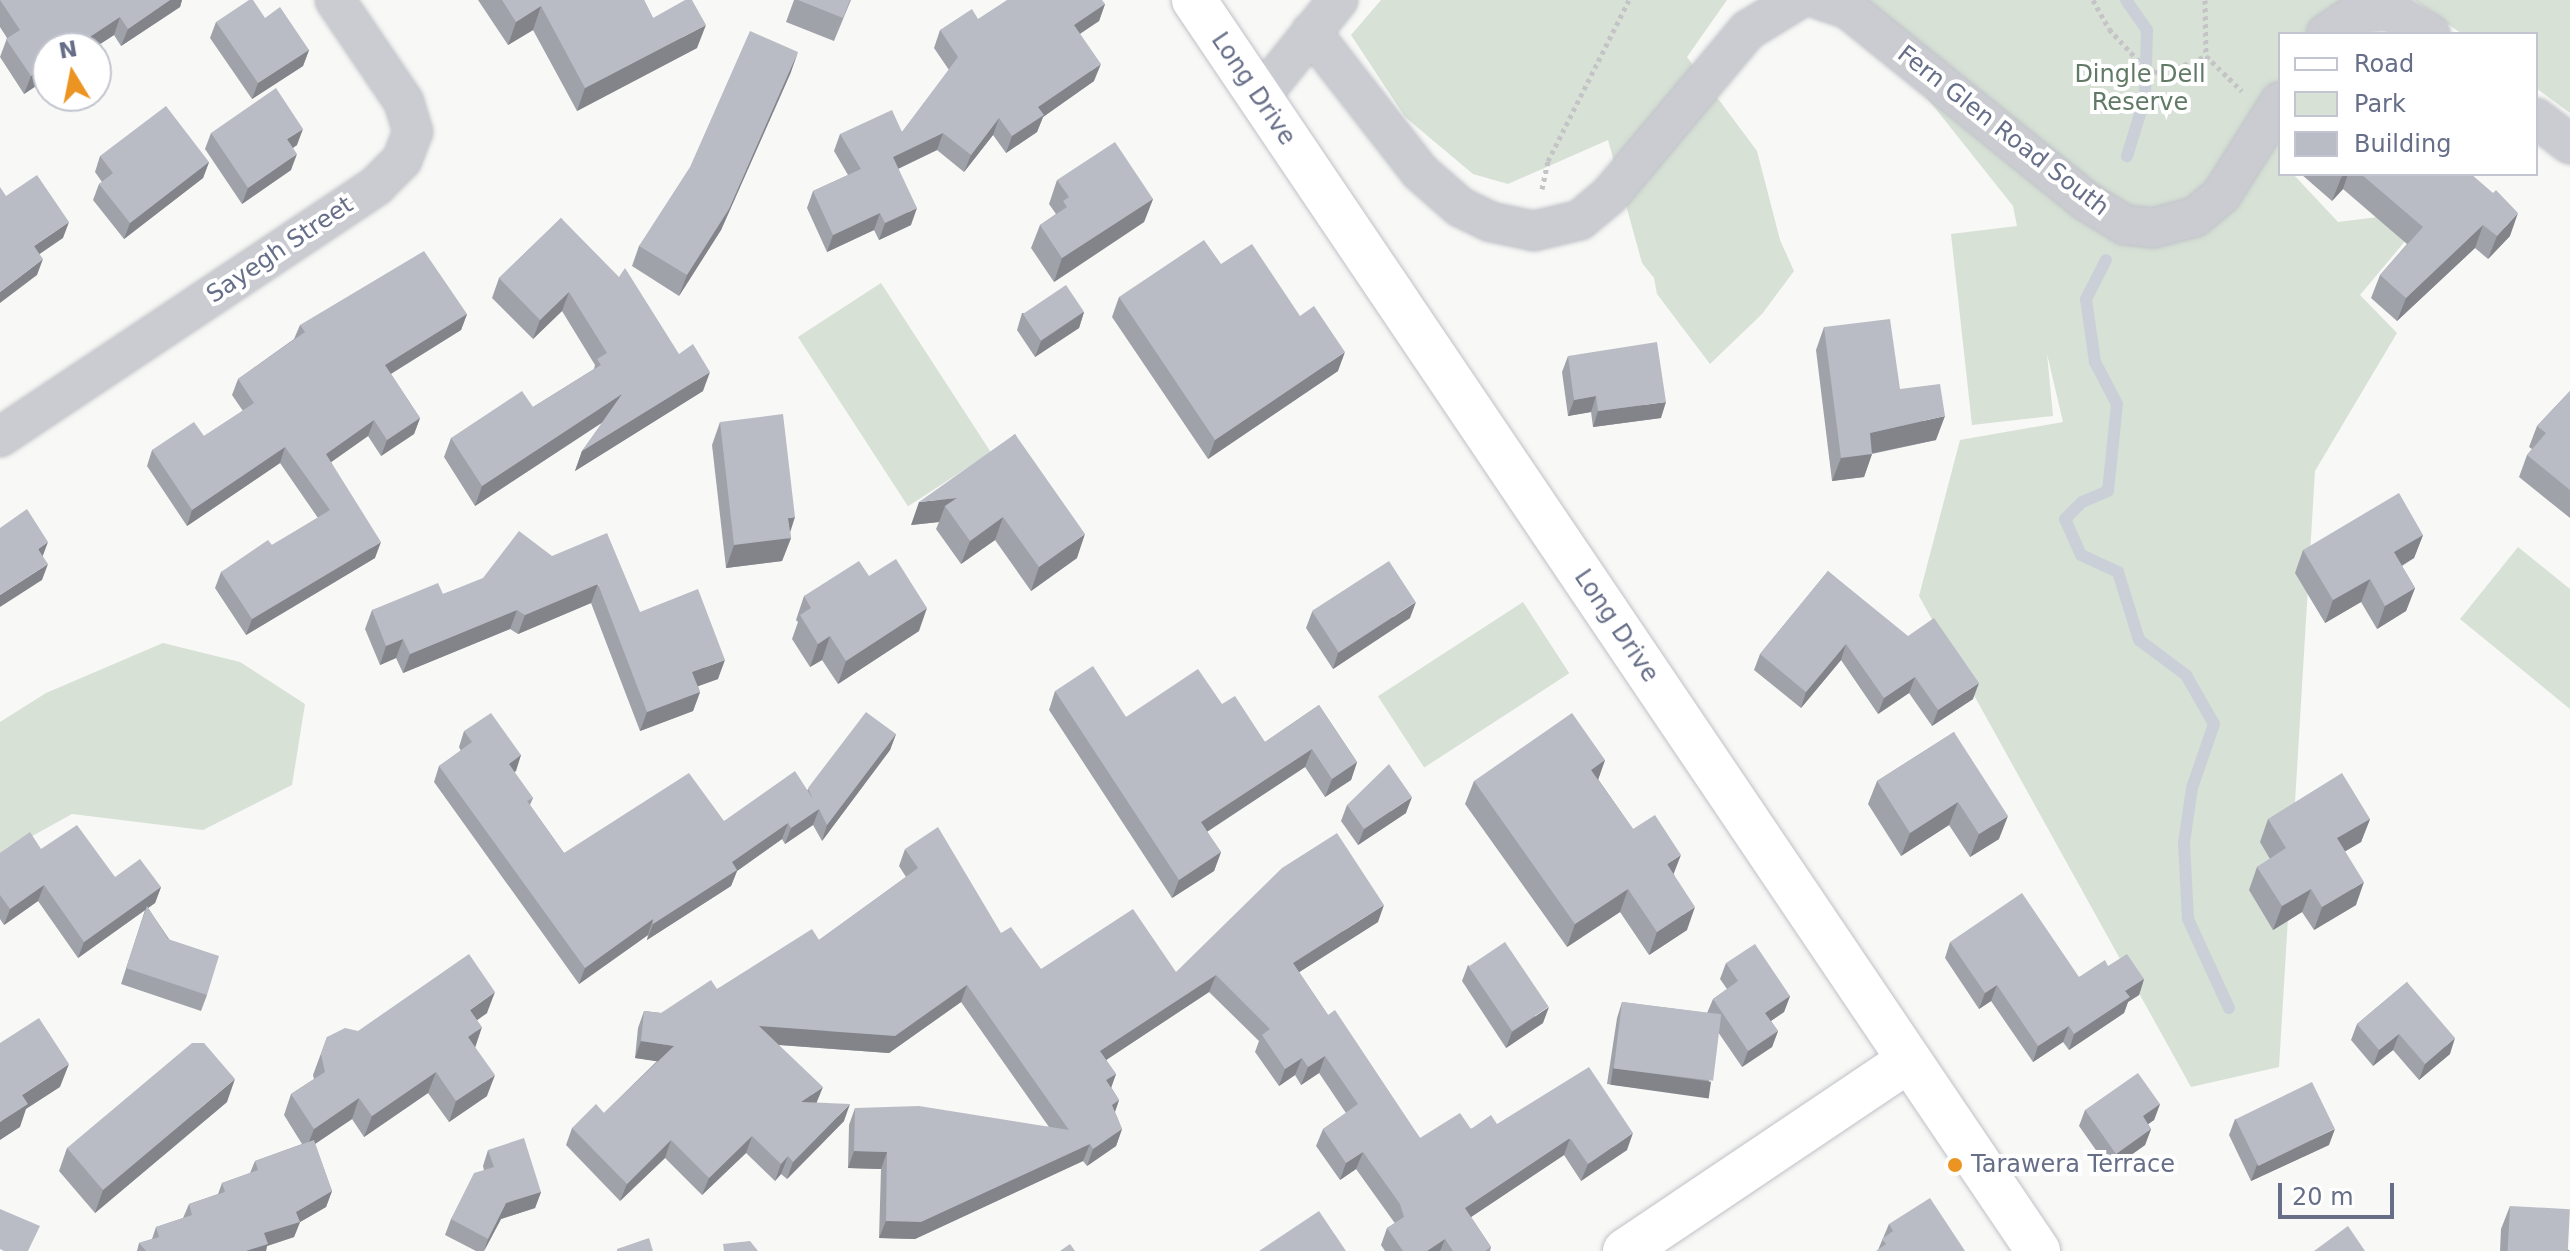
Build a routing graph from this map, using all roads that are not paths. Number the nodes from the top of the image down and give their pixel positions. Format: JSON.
{"nodes":[{"id":1,"x":335,"y":0,"type":"edge"},
{"id":2,"x":1194,"y":0,"type":"edge"},
{"id":3,"x":1338,"y":0,"type":"edge"},
{"id":4,"x":1797,"y":0,"type":"edge"},
{"id":5,"x":1821,"y":0,"type":"edge"},
{"id":6,"x":1311,"y":32,"type":"junction"},
{"id":7,"x":2329,"y":32,"type":"edge"},
{"id":8,"x":2427,"y":32,"type":"edge"},
{"id":9,"x":1259,"y":98,"type":"junction"},
{"id":10,"x":2265,"y":100,"type":"edge"},
{"id":11,"x":2538,"y":120,"type":"edge"},
{"id":12,"x":2570,"y":144,"type":"edge"},
{"id":13,"x":0,"y":437,"type":"edge"},
{"id":14,"x":1909,"y":1060,"type":"junction"},
{"id":15,"x":1625,"y":1251,"type":"edge"},
{"id":16,"x":2038,"y":1251,"type":"edge"}],
"edges":[{"from":1,"to":13,"type":"street","name":"Sayegh Street"},
{"from":2,"to":9,"type":"street","name":"Long Drive"},
{"from":3,"to":6,"type":"street"},
{"from":4,"to":6,"type":"street"},
{"from":5,"to":10,"type":"street","name":"Fern Glen Road South"},
{"from":6,"to":9,"type":"street"},
{"from":7,"to":8,"type":"street"},
{"from":9,"to":14,"type":"street","name":"Long Drive"},
{"from":11,"to":12,"type":"street"},
{"from":14,"to":15,"type":"street"},
{"from":14,"to":16,"type":"street","name":"Long Drive"}]}
